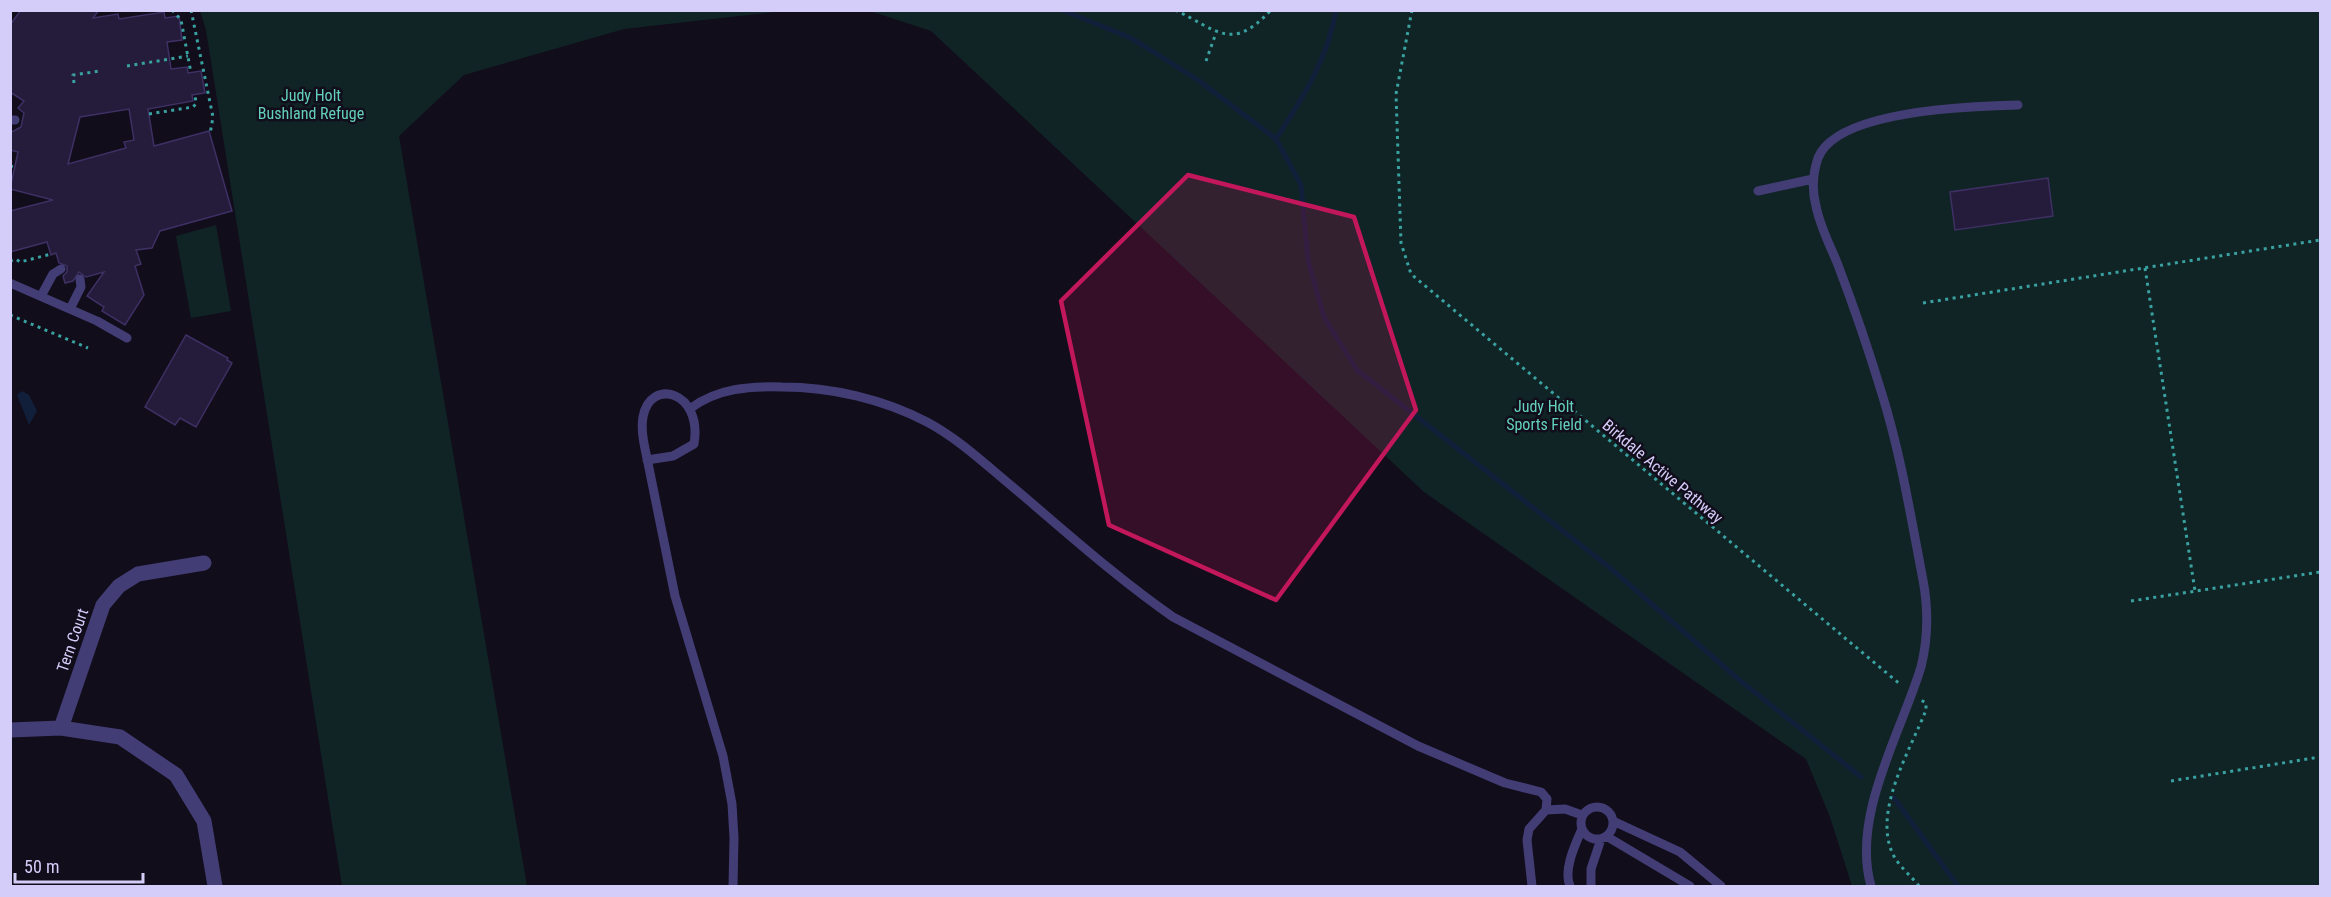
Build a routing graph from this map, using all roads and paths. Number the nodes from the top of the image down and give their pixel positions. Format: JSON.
{"nodes":[{"id":1,"x":172,"y":10,"type":"edge"},
{"id":2,"x":191,"y":10,"type":"edge"},
{"id":3,"x":1175,"y":10,"type":"edge"},
{"id":4,"x":1271,"y":10,"type":"edge"},
{"id":5,"x":1411,"y":11,"type":"edge"},
{"id":6,"x":1216,"y":33,"type":"junction"},
{"id":7,"x":188,"y":56,"type":"junction"},
{"id":8,"x":1206,"y":62,"type":"dead end"},
{"id":9,"x":127,"y":66,"type":"dead end"},
{"id":10,"x":100,"y":71,"type":"dead end"},
{"id":11,"x":190,"y":73,"type":"dead end"},
{"id":12,"x":74,"y":83,"type":"dead end"},
{"id":13,"x":195,"y":94,"type":"dead end"},
{"id":14,"x":2018,"y":105,"type":"dead end"},
{"id":15,"x":149,"y":114,"type":"dead end"},
{"id":16,"x":210,"y":134,"type":"dead end"},
{"id":17,"x":1813,"y":179,"type":"junction"},
{"id":18,"x":1758,"y":191,"type":"dead end"},
{"id":19,"x":2320,"y":240,"type":"edge"},
{"id":20,"x":51,"y":254,"type":"dead end"},
{"id":21,"x":10,"y":261,"type":"edge"},
{"id":22,"x":2145,"y":268,"type":"junction"},
{"id":23,"x":61,"y":269,"type":"dead end"},
{"id":24,"x":80,"y":279,"type":"dead end"},
{"id":25,"x":10,"y":284,"type":"edge"},
{"id":26,"x":41,"y":297,"type":"junction"},
{"id":27,"x":1923,"y":303,"type":"dead end"},
{"id":28,"x":70,"y":309,"type":"junction"},
{"id":29,"x":10,"y":315,"type":"edge"},
{"id":30,"x":128,"y":339,"type":"dead end"},
{"id":31,"x":88,"y":348,"type":"dead end"},
{"id":32,"x":691,"y":408,"type":"junction"},
{"id":33,"x":647,"y":460,"type":"junction"},
{"id":34,"x":204,"y":563,"type":"dead end"},
{"id":35,"x":2320,"y":572,"type":"edge"},
{"id":36,"x":2195,"y":591,"type":"junction"},
{"id":37,"x":2131,"y":601,"type":"dead end"},
{"id":38,"x":1911,"y":693,"type":"junction"},
{"id":39,"x":61,"y":728,"type":"junction"},
{"id":40,"x":10,"y":730,"type":"edge"},
{"id":41,"x":2320,"y":757,"type":"edge"},
{"id":42,"x":2171,"y":781,"type":"dead end"},
{"id":43,"x":1546,"y":810,"type":"junction"},
{"id":44,"x":1582,"y":815,"type":"junction"},
{"id":45,"x":1613,"y":820,"type":"junction"},
{"id":46,"x":1582,"y":829,"type":"junction"},
{"id":47,"x":1603,"y":837,"type":"junction"},
{"id":48,"x":214,"y":886,"type":"edge"},
{"id":49,"x":732,"y":886,"type":"edge"},
{"id":50,"x":1532,"y":886,"type":"edge"},
{"id":51,"x":1570,"y":886,"type":"edge"},
{"id":52,"x":1591,"y":886,"type":"edge"},
{"id":53,"x":1690,"y":886,"type":"edge"},
{"id":54,"x":1721,"y":886,"type":"edge"},
{"id":55,"x":1871,"y":886,"type":"edge"},
{"id":56,"x":1919,"y":886,"type":"edge"}],
"edges":[{"from":1,"to":7,"type":"path"},
{"from":2,"to":16,"type":"path"},
{"from":3,"to":6,"type":"path"},
{"from":4,"to":6,"type":"path"},
{"from":5,"to":38,"type":"path","name":"Birkdale Active Pathway"},
{"from":6,"to":8,"type":"path"},
{"from":7,"to":9,"type":"path"},
{"from":7,"to":11,"type":"path"},
{"from":10,"to":12,"type":"path"},
{"from":13,"to":15,"type":"path"},
{"from":14,"to":17,"type":"lane"},
{"from":17,"to":18,"type":"lane"},
{"from":17,"to":38,"type":"lane"},
{"from":19,"to":22,"type":"path"},
{"from":20,"to":21,"type":"path"},
{"from":22,"to":27,"type":"path"},
{"from":22,"to":36,"type":"path"},
{"from":23,"to":26,"type":"lane"},
{"from":24,"to":28,"type":"lane"},
{"from":25,"to":26,"type":"lane"},
{"from":26,"to":28,"type":"lane"},
{"from":28,"to":30,"type":"lane"},
{"from":29,"to":31,"type":"path"},
{"from":32,"to":33,"type":"lane"},
{"from":32,"to":33,"type":"lane"},
{"from":32,"to":43,"type":"lane"},
{"from":33,"to":49,"type":"lane"},
{"from":34,"to":39,"type":"street","name":"Tern Court"},
{"from":35,"to":36,"type":"path"},
{"from":36,"to":37,"type":"path"},
{"from":38,"to":55,"type":"lane"},
{"from":38,"to":56,"type":"path","name":"Birkdale Active Pathway"},
{"from":39,"to":40,"type":"street"},
{"from":39,"to":48,"type":"street"},
{"from":41,"to":42,"type":"path"},
{"from":43,"to":44,"type":"lane"},
{"from":43,"to":50,"type":"lane"},
{"from":44,"to":45,"type":"lane"},
{"from":44,"to":46,"type":"lane"},
{"from":45,"to":47,"type":"lane"},
{"from":45,"to":54,"type":"lane"},
{"from":46,"to":47,"type":"lane"},
{"from":46,"to":51,"type":"lane"},
{"from":47,"to":52,"type":"lane"},
{"from":47,"to":53,"type":"lane"}]}
